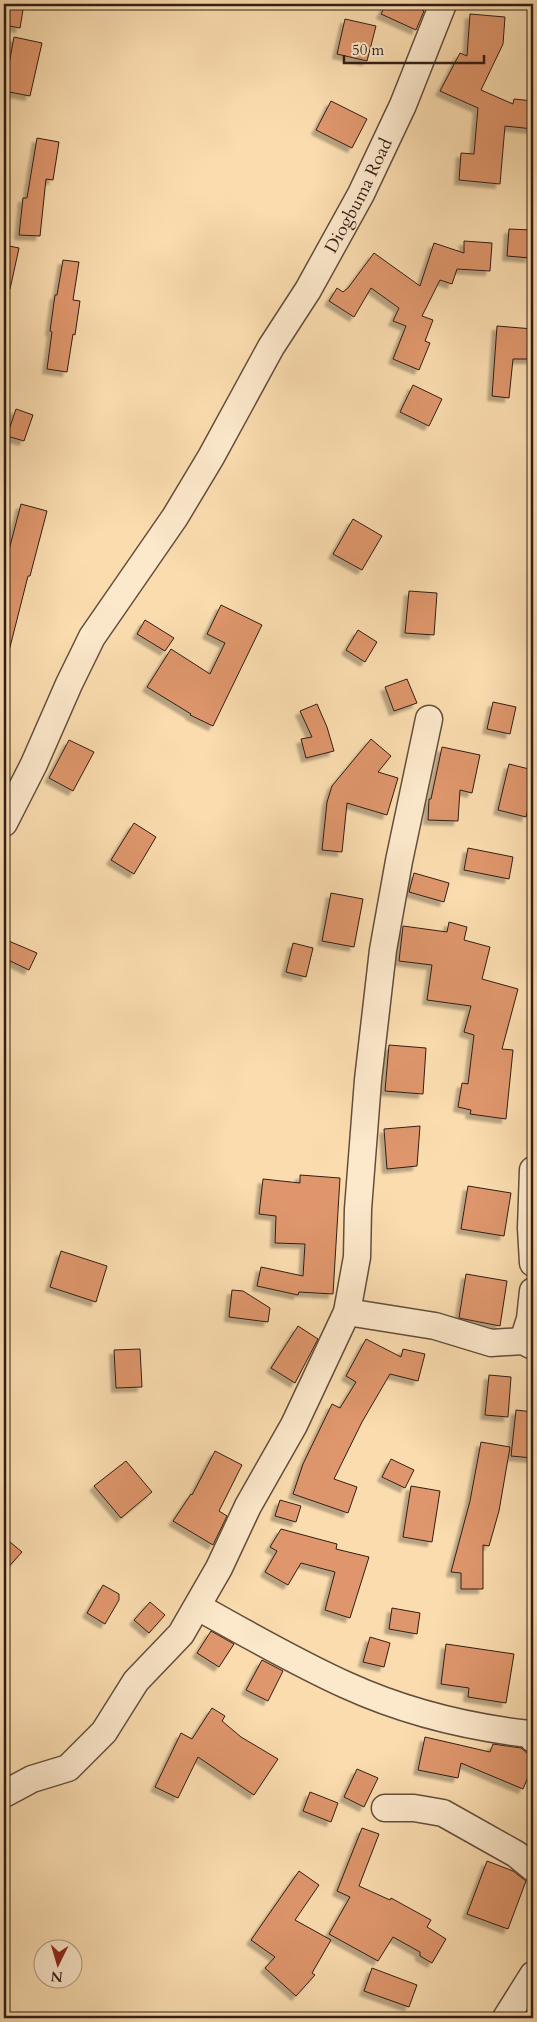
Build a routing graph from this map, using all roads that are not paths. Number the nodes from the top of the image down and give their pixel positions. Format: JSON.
{"nodes":[{"id":1,"x":443,"y":4,"type":"edge"},
{"id":2,"x":429,"y":719,"type":"dead end"},
{"id":3,"x":4,"y":823,"type":"edge"},
{"id":4,"x":533,"y":1170,"type":"edge"},
{"id":5,"x":533,"y":1263,"type":"edge"},
{"id":6,"x":533,"y":1291,"type":"edge"},
{"id":7,"x":347,"y":1312,"type":"junction"},
{"id":8,"x":528,"y":1344,"type":"edge"},
{"id":9,"x":198,"y":1606,"type":"junction"},
{"id":10,"x":533,"y":1739,"type":"edge"},
{"id":11,"x":4,"y":1794,"type":"edge"},
{"id":12,"x":385,"y":1808,"type":"dead end"},
{"id":13,"x":469,"y":1828,"type":"junction"},
{"id":14,"x":533,"y":1844,"type":"edge"},
{"id":15,"x":533,"y":1868,"type":"edge"},
{"id":16,"x":533,"y":1975,"type":"edge"},
{"id":17,"x":506,"y":2018,"type":"edge"}],
"edges":[{"from":1,"to":3,"type":"street","name":"Diogbuma Road"},
{"from":2,"to":7,"type":"street"},
{"from":4,"to":5,"type":"street"},
{"from":6,"to":8,"type":"street"},
{"from":7,"to":8,"type":"street"},
{"from":7,"to":9,"type":"street"},
{"from":9,"to":10,"type":"street"},
{"from":9,"to":11,"type":"street"},
{"from":12,"to":13,"type":"street"},
{"from":13,"to":14,"type":"street"},
{"from":13,"to":15,"type":"street"},
{"from":16,"to":17,"type":"street"}]}
